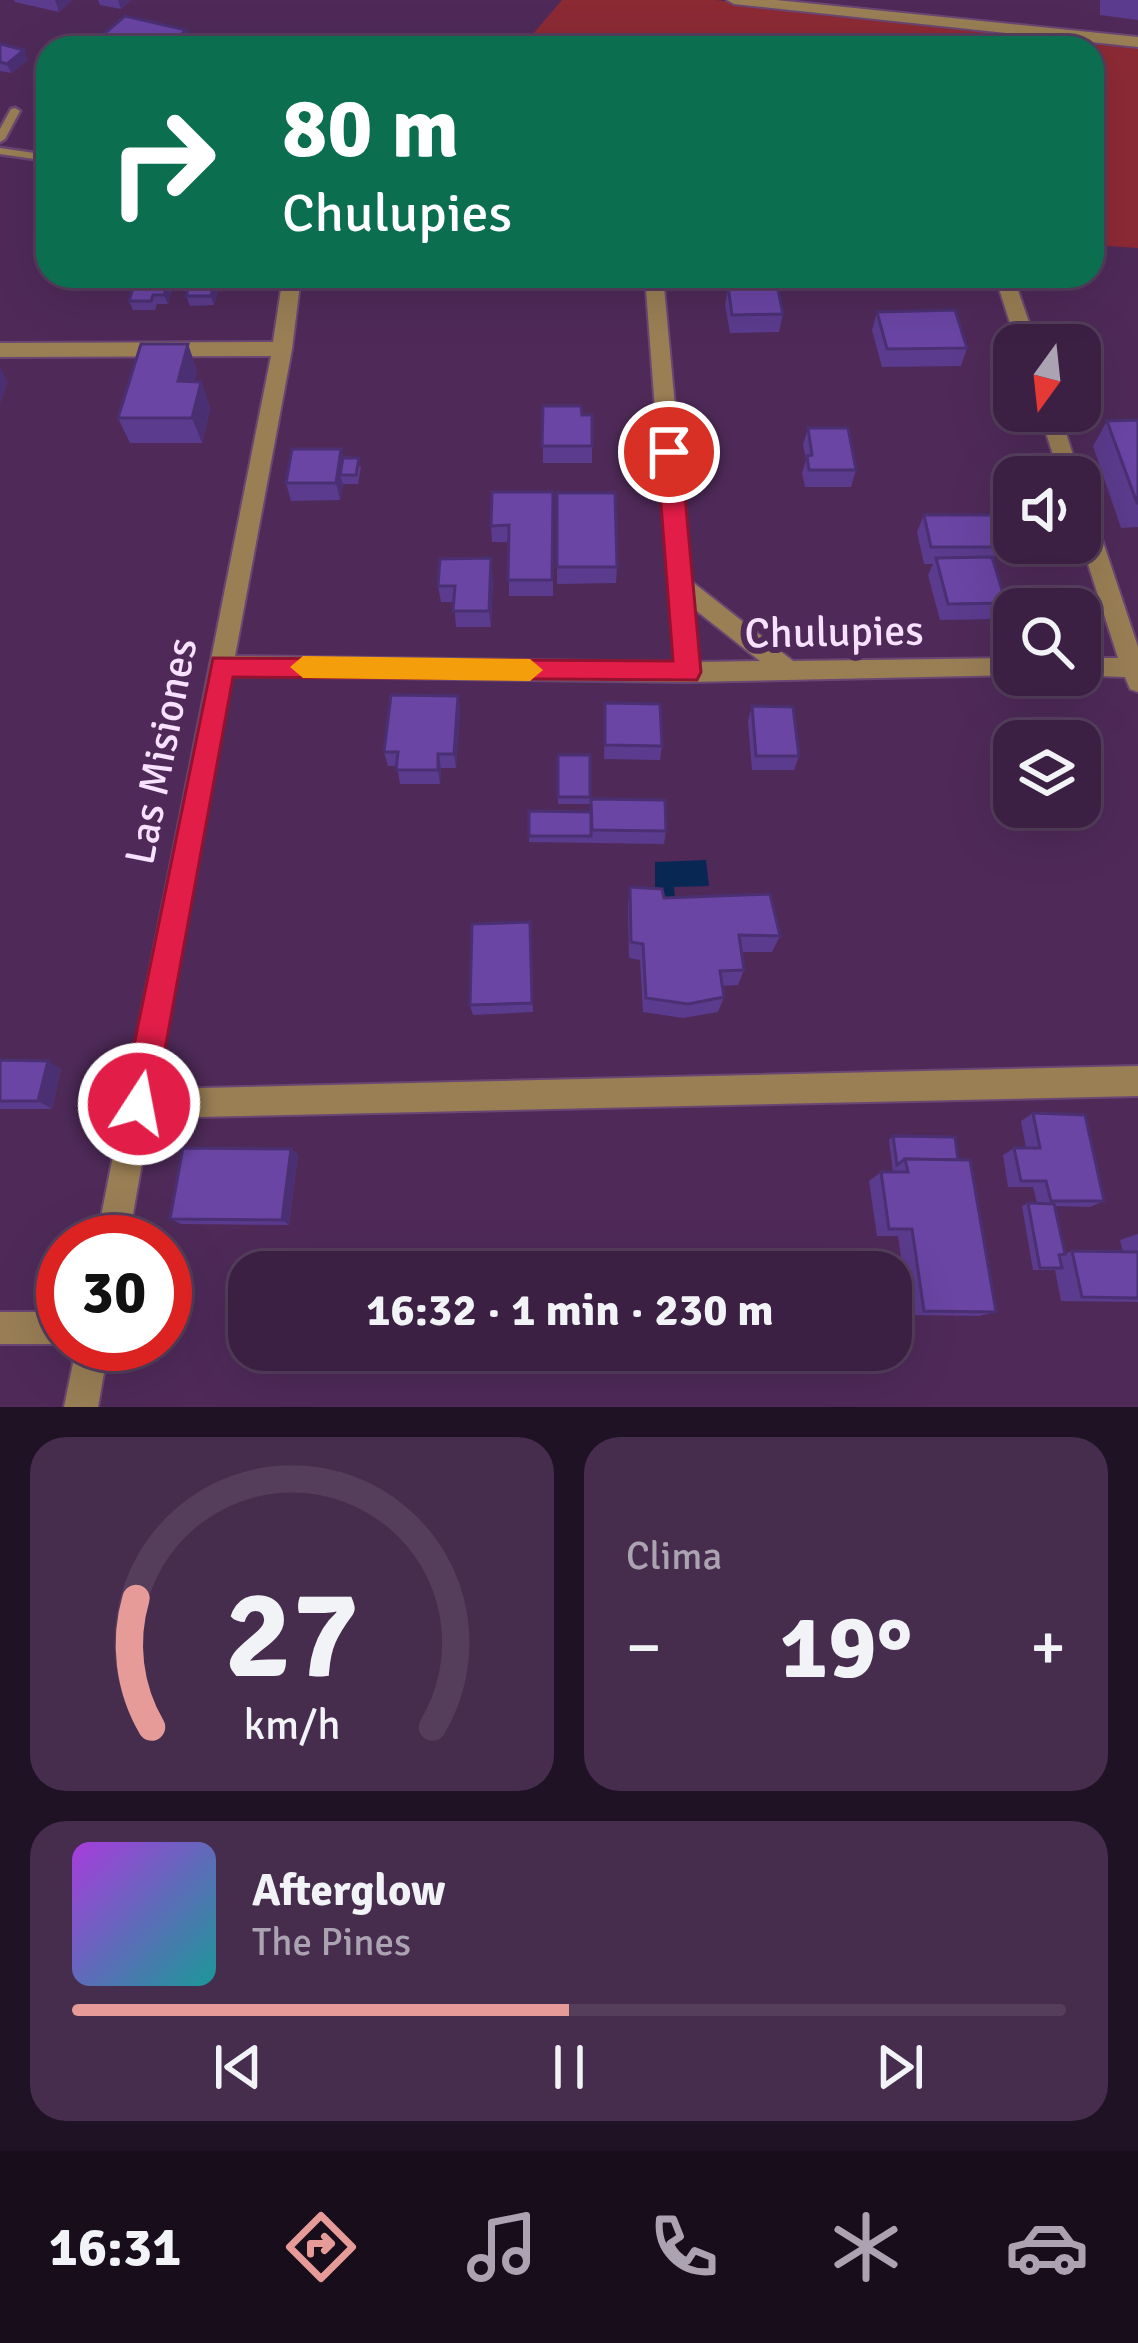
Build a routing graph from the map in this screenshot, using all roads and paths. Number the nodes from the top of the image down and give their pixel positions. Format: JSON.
{"nodes":[{"id":1,"x":734,"y":0,"type":"edge"},
{"id":2,"x":1080,"y":36,"type":"edge"},
{"id":3,"x":1104,"y":38,"type":"edge"},
{"id":4,"x":1138,"y":42,"type":"edge"},
{"id":5,"x":15,"y":111,"type":"dead end"},
{"id":6,"x":0,"y":139,"type":"edge"},
{"id":7,"x":0,"y":152,"type":"edge"},
{"id":8,"x":36,"y":156,"type":"edge"},
{"id":9,"x":290,"y":288,"type":"edge"},
{"id":10,"x":656,"y":288,"type":"edge"},
{"id":11,"x":1008,"y":288,"type":"edge"},
{"id":12,"x":1020,"y":324,"type":"edge"},
{"id":13,"x":282,"y":349,"type":"junction"},
{"id":14,"x":0,"y":350,"type":"edge"},
{"id":15,"x":1100,"y":564,"type":"edge"},
{"id":16,"x":680,"y":585,"type":"junction"},
{"id":17,"x":222,"y":666,"type":"junction"},
{"id":18,"x":993,"y":668,"type":"edge"},
{"id":19,"x":1101,"y":670,"type":"edge"},
{"id":20,"x":789,"y":671,"type":"junction"},
{"id":21,"x":687,"y":672,"type":"junction"},
{"id":22,"x":1136,"y":672,"type":"edge"},
{"id":23,"x":1138,"y":1081,"type":"edge"},
{"id":24,"x":139,"y":1104,"type":"junction"},
{"id":25,"x":117,"y":1215,"type":"edge"},
{"id":26,"x":0,"y":1328,"type":"edge"},
{"id":27,"x":36,"y":1328,"type":"edge"},
{"id":28,"x":88,"y":1371,"type":"edge"},
{"id":29,"x":81,"y":1407,"type":"edge"}],
"edges":[{"from":1,"to":2,"type":"street"},
{"from":3,"to":4,"type":"street"},
{"from":5,"to":6,"type":"lane"},
{"from":7,"to":8,"type":"lane"},
{"from":9,"to":13,"type":"street","name":"Las Misiones"},
{"from":10,"to":16,"type":"street"},
{"from":11,"to":12,"type":"street"},
{"from":13,"to":14,"type":"street"},
{"from":13,"to":17,"type":"street","name":"Las Misiones"},
{"from":15,"to":22,"type":"street"},
{"from":16,"to":20,"type":"street"},
{"from":16,"to":21,"type":"street"},
{"from":17,"to":21,"type":"street","name":"Chulupies"},
{"from":17,"to":24,"type":"street","name":"Las Misiones"},
{"from":18,"to":20,"type":"street","name":"Chulupies"},
{"from":19,"to":22,"type":"street"},
{"from":20,"to":21,"type":"street","name":"Chulupies"},
{"from":23,"to":24,"type":"street"},
{"from":24,"to":25,"type":"street","name":"Las Misiones"},
{"from":26,"to":27,"type":"street"},
{"from":28,"to":29,"type":"street"}]}
